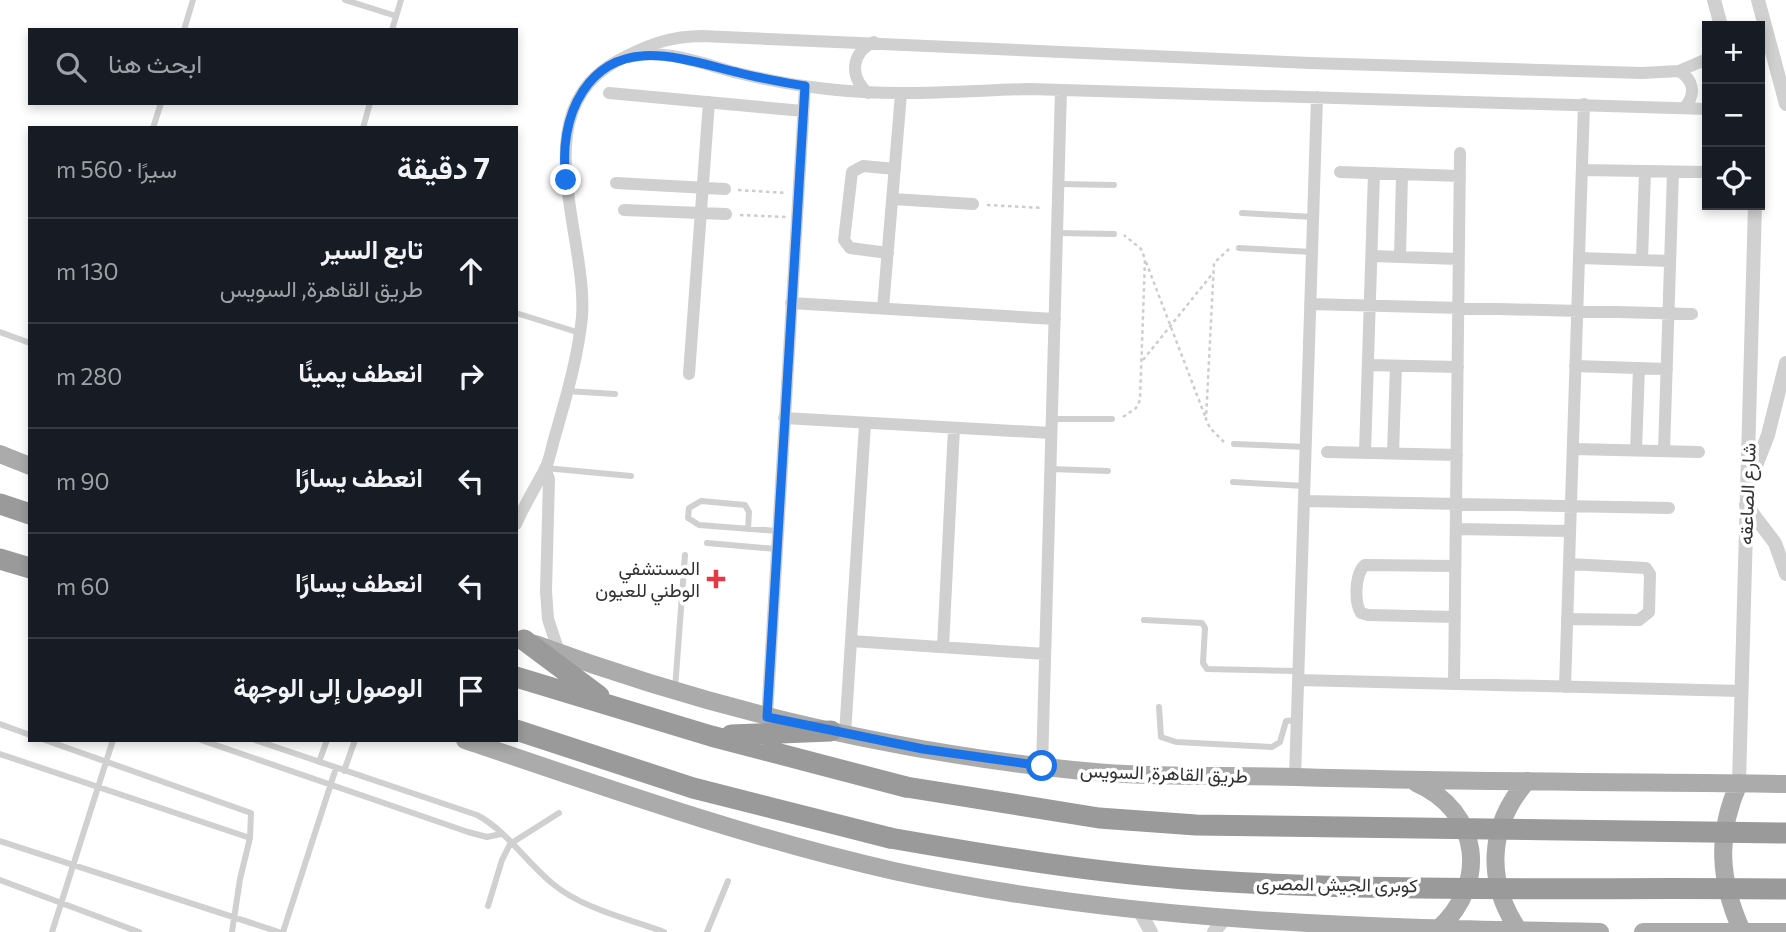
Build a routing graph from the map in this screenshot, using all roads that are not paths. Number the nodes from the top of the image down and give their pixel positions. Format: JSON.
{"nodes":[{"id":1,"x":193,"y":0,"type":"edge"},
{"id":2,"x":345,"y":0,"type":"edge"},
{"id":3,"x":401,"y":0,"type":"edge"},
{"id":4,"x":1714,"y":0,"type":"edge"},
{"id":5,"x":1758,"y":0,"type":"edge"},
{"id":6,"x":396,"y":16,"type":"junction"},
{"id":7,"x":1720,"y":21,"type":"edge"},
{"id":8,"x":185,"y":28,"type":"edge"},
{"id":9,"x":393,"y":28,"type":"edge"},
{"id":10,"x":875,"y":42,"type":"junction"},
{"id":11,"x":618,"y":60,"type":"junction"},
{"id":12,"x":1702,"y":61,"type":"edge"},
{"id":13,"x":1679,"y":71,"type":"junction"},
{"id":14,"x":805,"y":86,"type":"junction"},
{"id":15,"x":1061,"y":90,"type":"junction"},
{"id":16,"x":609,"y":93,"type":"dead end"},
{"id":17,"x":868,"y":93,"type":"junction"},
{"id":18,"x":901,"y":94,"type":"junction"},
{"id":19,"x":1317,"y":97,"type":"junction"},
{"id":20,"x":709,"y":102,"type":"junction"},
{"id":21,"x":1584,"y":104,"type":"junction"},
{"id":22,"x":1786,"y":104,"type":"edge"},
{"id":23,"x":160,"y":105,"type":"edge"},
{"id":24,"x":369,"y":105,"type":"edge"},
{"id":25,"x":1685,"y":107,"type":"junction"},
{"id":26,"x":1702,"y":109,"type":"edge"},
{"id":27,"x":803,"y":111,"type":"junction"},
{"id":28,"x":154,"y":126,"type":"edge"},
{"id":29,"x":364,"y":126,"type":"edge"},
{"id":30,"x":1460,"y":153,"type":"dead end"},
{"id":31,"x":895,"y":169,"type":"junction"},
{"id":32,"x":1582,"y":170,"type":"junction"},
{"id":33,"x":1645,"y":171,"type":"junction"},
{"id":34,"x":1340,"y":172,"type":"dead end"},
{"id":35,"x":1673,"y":172,"type":"junction"},
{"id":36,"x":1702,"y":172,"type":"edge"},
{"id":37,"x":1374,"y":173,"type":"junction"},
{"id":38,"x":1402,"y":174,"type":"junction"},
{"id":39,"x":1460,"y":176,"type":"junction"},
{"id":40,"x":616,"y":183,"type":"dead end"},
{"id":41,"x":1059,"y":184,"type":"junction"},
{"id":42,"x":1114,"y":185,"type":"dead end"},
{"id":43,"x":668,"y":186,"type":"junction"},
{"id":44,"x":703,"y":188,"type":"junction"},
{"id":45,"x":725,"y":189,"type":"road end"},
{"id":46,"x":892,"y":199,"type":"junction"},
{"id":47,"x":973,"y":204,"type":"road end"},
{"id":48,"x":624,"y":210,"type":"dead end"},
{"id":49,"x":1755,"y":210,"type":"edge"},
{"id":50,"x":667,"y":212,"type":"junction"},
{"id":51,"x":1242,"y":213,"type":"dead end"},
{"id":52,"x":701,"y":214,"type":"junction"},
{"id":53,"x":726,"y":214,"type":"road end"},
{"id":54,"x":1313,"y":217,"type":"junction"},
{"id":55,"x":1057,"y":233,"type":"junction"},
{"id":56,"x":1114,"y":234,"type":"road end"},
{"id":57,"x":1239,"y":248,"type":"road end"},
{"id":58,"x":1312,"y":252,"type":"junction"},
{"id":59,"x":888,"y":253,"type":"junction"},
{"id":60,"x":1372,"y":256,"type":"junction"},
{"id":61,"x":1399,"y":257,"type":"junction"},
{"id":62,"x":1579,"y":258,"type":"junction"},
{"id":63,"x":1459,"y":259,"type":"junction"},
{"id":64,"x":1642,"y":260,"type":"junction"},
{"id":65,"x":1670,"y":261,"type":"junction"},
{"id":66,"x":791,"y":303,"type":"junction"},
{"id":67,"x":1310,"y":304,"type":"junction"},
{"id":68,"x":1370,"y":304,"type":"junction"},
{"id":69,"x":1458,"y":307,"type":"junction"},
{"id":70,"x":883,"y":308,"type":"junction"},
{"id":71,"x":1577,"y":311,"type":"junction"},
{"id":72,"x":518,"y":314,"type":"edge"},
{"id":73,"x":1668,"y":314,"type":"junction"},
{"id":74,"x":1692,"y":314,"type":"dead end"},
{"id":75,"x":1055,"y":319,"type":"junction"},
{"id":76,"x":0,"y":332,"type":"edge"},
{"id":77,"x":580,"y":333,"type":"junction"},
{"id":78,"x":28,"y":342,"type":"edge"},
{"id":79,"x":1786,"y":363,"type":"edge"},
{"id":80,"x":1368,"y":365,"type":"junction"},
{"id":81,"x":1396,"y":366,"type":"junction"},
{"id":82,"x":1575,"y":366,"type":"junction"},
{"id":83,"x":1458,"y":367,"type":"junction"},
{"id":84,"x":1639,"y":368,"type":"junction"},
{"id":85,"x":1667,"y":369,"type":"junction"},
{"id":86,"x":689,"y":374,"type":"dead end"},
{"id":87,"x":567,"y":391,"type":"junction"},
{"id":88,"x":615,"y":394,"type":"dead end"},
{"id":89,"x":784,"y":418,"type":"junction"},
{"id":90,"x":1052,"y":419,"type":"junction"},
{"id":91,"x":1112,"y":419,"type":"road end"},
{"id":92,"x":865,"y":424,"type":"junction"},
{"id":93,"x":954,"y":428,"type":"junction"},
{"id":94,"x":1051,"y":433,"type":"junction"},
{"id":95,"x":1234,"y":444,"type":"road end"},
{"id":96,"x":1306,"y":447,"type":"junction"},
{"id":97,"x":1573,"y":449,"type":"junction"},
{"id":98,"x":1636,"y":450,"type":"junction"},
{"id":99,"x":1664,"y":451,"type":"junction"},
{"id":100,"x":1327,"y":452,"type":"dead end"},
{"id":101,"x":1699,"y":452,"type":"dead end"},
{"id":102,"x":1366,"y":453,"type":"junction"},
{"id":103,"x":1393,"y":453,"type":"junction"},
{"id":104,"x":0,"y":454,"type":"edge"},
{"id":105,"x":1457,"y":455,"type":"junction"},
{"id":106,"x":28,"y":465,"type":"edge"},
{"id":107,"x":545,"y":468,"type":"junction"},
{"id":108,"x":1050,"y":469,"type":"junction"},
{"id":109,"x":1108,"y":471,"type":"dead end"},
{"id":110,"x":631,"y":476,"type":"dead end"},
{"id":111,"x":1233,"y":482,"type":"dead end"},
{"id":112,"x":1305,"y":486,"type":"junction"},
{"id":113,"x":1746,"y":488,"type":"junction"},
{"id":114,"x":1304,"y":501,"type":"junction"},
{"id":115,"x":1456,"y":503,"type":"junction"},
{"id":116,"x":0,"y":504,"type":"edge"},
{"id":117,"x":1746,"y":505,"type":"junction"},
{"id":118,"x":1571,"y":507,"type":"junction"},
{"id":119,"x":1669,"y":508,"type":"dead end"},
{"id":120,"x":28,"y":513,"type":"edge"},
{"id":121,"x":518,"y":520,"type":"edge"},
{"id":122,"x":748,"y":529,"type":"junction"},
{"id":123,"x":1456,"y":529,"type":"junction"},
{"id":124,"x":777,"y":531,"type":"junction"},
{"id":125,"x":1570,"y":531,"type":"junction"},
{"id":126,"x":707,"y":543,"type":"dead end"},
{"id":127,"x":776,"y":549,"type":"junction"},
{"id":128,"x":685,"y":555,"type":"dead end"},
{"id":129,"x":0,"y":559,"type":"edge"},
{"id":130,"x":1569,"y":564,"type":"junction"},
{"id":131,"x":1455,"y":566,"type":"junction"},
{"id":132,"x":28,"y":567,"type":"edge"},
{"id":133,"x":1786,"y":574,"type":"edge"},
{"id":134,"x":1455,"y":617,"type":"junction"},
{"id":135,"x":1567,"y":619,"type":"junction"},
{"id":136,"x":1144,"y":620,"type":"dead end"},
{"id":137,"x":520,"y":638,"type":"edge"},
{"id":138,"x":851,"y":641,"type":"junction"},
{"id":139,"x":943,"y":647,"type":"junction"},
{"id":140,"x":559,"y":652,"type":"junction"},
{"id":141,"x":1045,"y":653,"type":"junction"},
{"id":142,"x":1299,"y":676,"type":"junction"},
{"id":143,"x":518,"y":678,"type":"edge"},
{"id":144,"x":1454,"y":684,"type":"junction"},
{"id":145,"x":1565,"y":687,"type":"junction"},
{"id":146,"x":674,"y":689,"type":"junction"},
{"id":147,"x":1741,"y":691,"type":"junction"},
{"id":148,"x":612,"y":706,"type":"junction"},
{"id":149,"x":1160,"y":707,"type":"dead end"},
{"id":150,"x":767,"y":717,"type":"junction"},
{"id":151,"x":1297,"y":720,"type":"junction"},
{"id":152,"x":0,"y":724,"type":"edge"},
{"id":153,"x":518,"y":731,"type":"edge"},
{"id":154,"x":838,"y":732,"type":"junction"},
{"id":155,"x":28,"y":734,"type":"edge"},
{"id":156,"x":711,"y":736,"type":"junction"},
{"id":157,"x":51,"y":742,"type":"edge"},
{"id":158,"x":112,"y":742,"type":"edge"},
{"id":159,"x":207,"y":742,"type":"edge"},
{"id":160,"x":261,"y":742,"type":"edge"},
{"id":161,"x":326,"y":742,"type":"edge"},
{"id":162,"x":354,"y":742,"type":"edge"},
{"id":163,"x":471,"y":742,"type":"edge"},
{"id":164,"x":0,"y":754,"type":"edge"},
{"id":165,"x":106,"y":762,"type":"junction"},
{"id":166,"x":319,"y":762,"type":"junction"},
{"id":167,"x":1042,"y":766,"type":"junction"},
{"id":168,"x":340,"y":770,"type":"junction"},
{"id":169,"x":1295,"y":777,"type":"junction"},
{"id":170,"x":1527,"y":781,"type":"junction"},
{"id":171,"x":1414,"y":782,"type":"junction"},
{"id":172,"x":1739,"y":783,"type":"junction"},
{"id":173,"x":331,"y":784,"type":"junction"},
{"id":174,"x":1786,"y":784,"type":"edge"},
{"id":175,"x":98,"y":787,"type":"junction"},
{"id":176,"x":559,"y":813,"type":"dead end"},
{"id":177,"x":1786,"y":833,"type":"edge"},
{"id":178,"x":501,"y":834,"type":"junction"},
{"id":179,"x":250,"y":838,"type":"junction"},
{"id":180,"x":0,"y":841,"type":"edge"},
{"id":181,"x":510,"y":844,"type":"junction"},
{"id":182,"x":73,"y":866,"type":"junction"},
{"id":183,"x":0,"y":880,"type":"edge"},
{"id":184,"x":728,"y":881,"type":"dead end"},
{"id":185,"x":1786,"y":889,"type":"edge"},
{"id":186,"x":61,"y":904,"type":"junction"},
{"id":187,"x":488,"y":906,"type":"dead end"},
{"id":188,"x":1139,"y":910,"type":"junction"},
{"id":189,"x":234,"y":918,"type":"junction"},
{"id":190,"x":1219,"y":925,"type":"edge"},
{"id":191,"x":1437,"y":930,"type":"junction"},
{"id":192,"x":1519,"y":931,"type":"edge"},
{"id":193,"x":1740,"y":931,"type":"edge"},
{"id":194,"x":52,"y":932,"type":"edge"},
{"id":195,"x":139,"y":932,"type":"edge"},
{"id":196,"x":232,"y":932,"type":"edge"},
{"id":197,"x":281,"y":932,"type":"edge"},
{"id":198,"x":664,"y":932,"type":"edge"},
{"id":199,"x":707,"y":932,"type":"edge"},
{"id":200,"x":1152,"y":932,"type":"edge"},
{"id":201,"x":1600,"y":932,"type":"edge"},
{"id":202,"x":1643,"y":932,"type":"edge"},
{"id":203,"x":1786,"y":932,"type":"edge"}],
"edges":[{"from":1,"to":8,"type":"lane"},
{"from":2,"to":6,"type":"lane"},
{"from":3,"to":6,"type":"lane"},
{"from":4,"to":7,"type":"street"},
{"from":5,"to":22,"type":"street"},
{"from":6,"to":9,"type":"lane"},
{"from":10,"to":11,"type":"street"},
{"from":10,"to":13,"type":"street"},
{"from":10,"to":17,"type":"street"},
{"from":11,"to":14,"type":"street"},
{"from":11,"to":77,"type":"street"},
{"from":12,"to":13,"type":"street"},
{"from":13,"to":25,"type":"street"},
{"from":14,"to":17,"type":"street"},
{"from":14,"to":27,"type":"street"},
{"from":15,"to":18,"type":"street"},
{"from":15,"to":19,"type":"street"},
{"from":15,"to":41,"type":"street"},
{"from":16,"to":20,"type":"street"},
{"from":17,"to":18,"type":"street"},
{"from":18,"to":31,"type":"street"},
{"from":19,"to":21,"type":"street"},
{"from":19,"to":54,"type":"street"},
{"from":20,"to":27,"type":"street"},
{"from":20,"to":44,"type":"street"},
{"from":21,"to":25,"type":"street"},
{"from":21,"to":32,"type":"street"},
{"from":23,"to":28,"type":"lane"},
{"from":24,"to":29,"type":"lane"},
{"from":25,"to":26,"type":"street"},
{"from":27,"to":66,"type":"street"},
{"from":30,"to":39,"type":"street"},
{"from":31,"to":46,"type":"street"},
{"from":31,"to":59,"type":"street"},
{"from":32,"to":33,"type":"street"},
{"from":32,"to":62,"type":"street"},
{"from":33,"to":35,"type":"street"},
{"from":33,"to":64,"type":"street"},
{"from":34,"to":37,"type":"street"},
{"from":35,"to":36,"type":"street"},
{"from":35,"to":65,"type":"street"},
{"from":37,"to":38,"type":"street"},
{"from":37,"to":60,"type":"street"},
{"from":38,"to":39,"type":"street"},
{"from":38,"to":61,"type":"street"},
{"from":39,"to":63,"type":"street"},
{"from":40,"to":43,"type":"street"},
{"from":41,"to":42,"type":"lane"},
{"from":41,"to":55,"type":"street"},
{"from":43,"to":44,"type":"street"},
{"from":43,"to":50,"type":"street"},
{"from":44,"to":45,"type":"street"},
{"from":44,"to":52,"type":"street"},
{"from":46,"to":47,"type":"street"},
{"from":46,"to":59,"type":"street"},
{"from":48,"to":50,"type":"street"},
{"from":49,"to":113,"type":"street","name":"شارع الصاعقه"},
{"from":50,"to":52,"type":"street"},
{"from":51,"to":54,"type":"lane"},
{"from":52,"to":53,"type":"street"},
{"from":52,"to":86,"type":"street"},
{"from":54,"to":58,"type":"street"},
{"from":55,"to":56,"type":"lane"},
{"from":55,"to":75,"type":"street"},
{"from":57,"to":58,"type":"lane"},
{"from":58,"to":67,"type":"street"},
{"from":59,"to":70,"type":"street"},
{"from":60,"to":61,"type":"street"},
{"from":60,"to":68,"type":"street"},
{"from":61,"to":63,"type":"street"},
{"from":62,"to":64,"type":"street"},
{"from":62,"to":71,"type":"street"},
{"from":63,"to":69,"type":"street"},
{"from":64,"to":65,"type":"street"},
{"from":65,"to":73,"type":"street"},
{"from":66,"to":70,"type":"street"},
{"from":66,"to":89,"type":"street"},
{"from":67,"to":68,"type":"street"},
{"from":67,"to":96,"type":"street"},
{"from":68,"to":69,"type":"street"},
{"from":68,"to":80,"type":"street"},
{"from":69,"to":71,"type":"street"},
{"from":69,"to":83,"type":"street"},
{"from":70,"to":75,"type":"street"},
{"from":71,"to":73,"type":"street"},
{"from":71,"to":82,"type":"street"},
{"from":72,"to":77,"type":"lane"},
{"from":73,"to":74,"type":"street"},
{"from":73,"to":85,"type":"street"},
{"from":75,"to":90,"type":"street"},
{"from":76,"to":78,"type":"lane"},
{"from":77,"to":87,"type":"street"},
{"from":79,"to":113,"type":"street"},
{"from":80,"to":81,"type":"street"},
{"from":80,"to":102,"type":"street"},
{"from":81,"to":83,"type":"street"},
{"from":81,"to":103,"type":"street"},
{"from":82,"to":84,"type":"street"},
{"from":82,"to":97,"type":"street"},
{"from":83,"to":105,"type":"street"},
{"from":84,"to":85,"type":"street"},
{"from":84,"to":98,"type":"street"},
{"from":85,"to":99,"type":"street"},
{"from":87,"to":88,"type":"lane"},
{"from":87,"to":107,"type":"street"},
{"from":89,"to":92,"type":"street"},
{"from":89,"to":124,"type":"street"},
{"from":90,"to":91,"type":"lane"},
{"from":90,"to":94,"type":"street"},
{"from":92,"to":93,"type":"street"},
{"from":92,"to":138,"type":"street"},
{"from":93,"to":94,"type":"street"},
{"from":93,"to":139,"type":"street"},
{"from":94,"to":108,"type":"street"},
{"from":95,"to":96,"type":"lane"},
{"from":96,"to":112,"type":"street"},
{"from":97,"to":98,"type":"street"},
{"from":97,"to":118,"type":"street"},
{"from":98,"to":99,"type":"street"},
{"from":99,"to":101,"type":"street"},
{"from":100,"to":102,"type":"street"},
{"from":102,"to":103,"type":"street"},
{"from":103,"to":105,"type":"street"},
{"from":104,"to":106,"type":"main road"},
{"from":105,"to":115,"type":"street"},
{"from":107,"to":110,"type":"lane"},
{"from":107,"to":121,"type":"street"},
{"from":107,"to":140,"type":"street"},
{"from":108,"to":109,"type":"lane"},
{"from":108,"to":141,"type":"street"},
{"from":111,"to":112,"type":"lane"},
{"from":112,"to":114,"type":"street"},
{"from":113,"to":117,"type":"street","name":"شارع الصاعقه"},
{"from":114,"to":115,"type":"street"},
{"from":114,"to":142,"type":"street"},
{"from":115,"to":118,"type":"street"},
{"from":115,"to":123,"type":"street"},
{"from":116,"to":120,"type":"highway"},
{"from":117,"to":133,"type":"street"},
{"from":117,"to":147,"type":"street","name":"شارع الصاعقه"},
{"from":118,"to":119,"type":"street"},
{"from":118,"to":125,"type":"street"},
{"from":122,"to":122,"type":"lane"},
{"from":122,"to":124,"type":"lane"},
{"from":123,"to":125,"type":"street"},
{"from":123,"to":131,"type":"street"},
{"from":124,"to":127,"type":"street"},
{"from":125,"to":130,"type":"street"},
{"from":126,"to":127,"type":"lane"},
{"from":127,"to":150,"type":"street"},
{"from":128,"to":146,"type":"lane"},
{"from":129,"to":132,"type":"highway"},
{"from":130,"to":135,"type":"street"},
{"from":130,"to":135,"type":"street"},
{"from":131,"to":134,"type":"street"},
{"from":131,"to":134,"type":"street"},
{"from":134,"to":144,"type":"street"},
{"from":135,"to":145,"type":"street"},
{"from":136,"to":142,"type":"lane"},
{"from":137,"to":140,"type":"main road","name":"طريق القاهرة, السويس"},
{"from":137,"to":148,"type":"highway"},
{"from":138,"to":139,"type":"street"},
{"from":138,"to":154,"type":"street"},
{"from":139,"to":141,"type":"street"},
{"from":140,"to":146,"type":"main road","name":"طريق القاهرة, السويس"},
{"from":141,"to":167,"type":"street"},
{"from":142,"to":144,"type":"street"},
{"from":142,"to":151,"type":"street"},
{"from":143,"to":148,"type":"highway"},
{"from":144,"to":145,"type":"street"},
{"from":145,"to":147,"type":"street"},
{"from":146,"to":150,"type":"main road","name":"طريق القاهرة, السويس"},
{"from":147,"to":172,"type":"street","name":"شارع الصاعقه"},
{"from":148,"to":156,"type":"highway"},
{"from":149,"to":151,"type":"lane"},
{"from":150,"to":154,"type":"main road","name":"طريق القاهرة, السويس"},
{"from":151,"to":169,"type":"street"},
{"from":152,"to":155,"type":"lane"},
{"from":153,"to":185,"type":"highway","name":"كوبرى الجيش المصرى","bridge":true},
{"from":154,"to":156,"type":"highway"},
{"from":154,"to":167,"type":"main road","name":"طريق القاهرة, السويس"},
{"from":156,"to":177,"type":"highway","bridge":true},
{"from":157,"to":165,"type":"lane"},
{"from":158,"to":165,"type":"lane"},
{"from":159,"to":173,"type":"lane"},
{"from":160,"to":166,"type":"lane"},
{"from":161,"to":166,"type":"lane"},
{"from":162,"to":168,"type":"lane"},
{"from":163,"to":188,"type":"main road"},
{"from":164,"to":175,"type":"lane"},
{"from":165,"to":175,"type":"lane"},
{"from":165,"to":179,"type":"lane"},
{"from":166,"to":168,"type":"lane"},
{"from":167,"to":169,"type":"main road","name":"طريق القاهرة, السويس"},
{"from":168,"to":173,"type":"lane"},
{"from":168,"to":178,"type":"lane"},
{"from":169,"to":171,"type":"main road","name":"طريق القاهرة, السويس"},
{"from":170,"to":171,"type":"main road","name":"طريق القاهرة, السويس"},
{"from":170,"to":172,"type":"main road","name":"طريق القاهرة, السويس"},
{"from":170,"to":192,"type":"main road"},
{"from":171,"to":191,"type":"main road"},
{"from":172,"to":174,"type":"main road","name":"طريق القاهرة, السويس"},
{"from":172,"to":193,"type":"main road"},
{"from":173,"to":178,"type":"lane"},
{"from":173,"to":197,"type":"lane"},
{"from":175,"to":179,"type":"lane"},
{"from":175,"to":182,"type":"lane"},
{"from":176,"to":181,"type":"lane"},
{"from":178,"to":181,"type":"lane"},
{"from":179,"to":189,"type":"lane"},
{"from":180,"to":182,"type":"lane"},
{"from":181,"to":187,"type":"lane"},
{"from":181,"to":198,"type":"lane"},
{"from":182,"to":186,"type":"lane"},
{"from":182,"to":189,"type":"lane"},
{"from":183,"to":186,"type":"lane"},
{"from":184,"to":199,"type":"lane"},
{"from":186,"to":194,"type":"lane"},
{"from":186,"to":195,"type":"lane"},
{"from":188,"to":190,"type":"main road"},
{"from":188,"to":200,"type":"street"},
{"from":189,"to":196,"type":"lane"},
{"from":189,"to":197,"type":"lane"},
{"from":190,"to":191,"type":"main road"},
{"from":191,"to":192,"type":"main road"},
{"from":192,"to":201,"type":"main road"},
{"from":193,"to":202,"type":"main road"},
{"from":193,"to":203,"type":"main road"}]}
